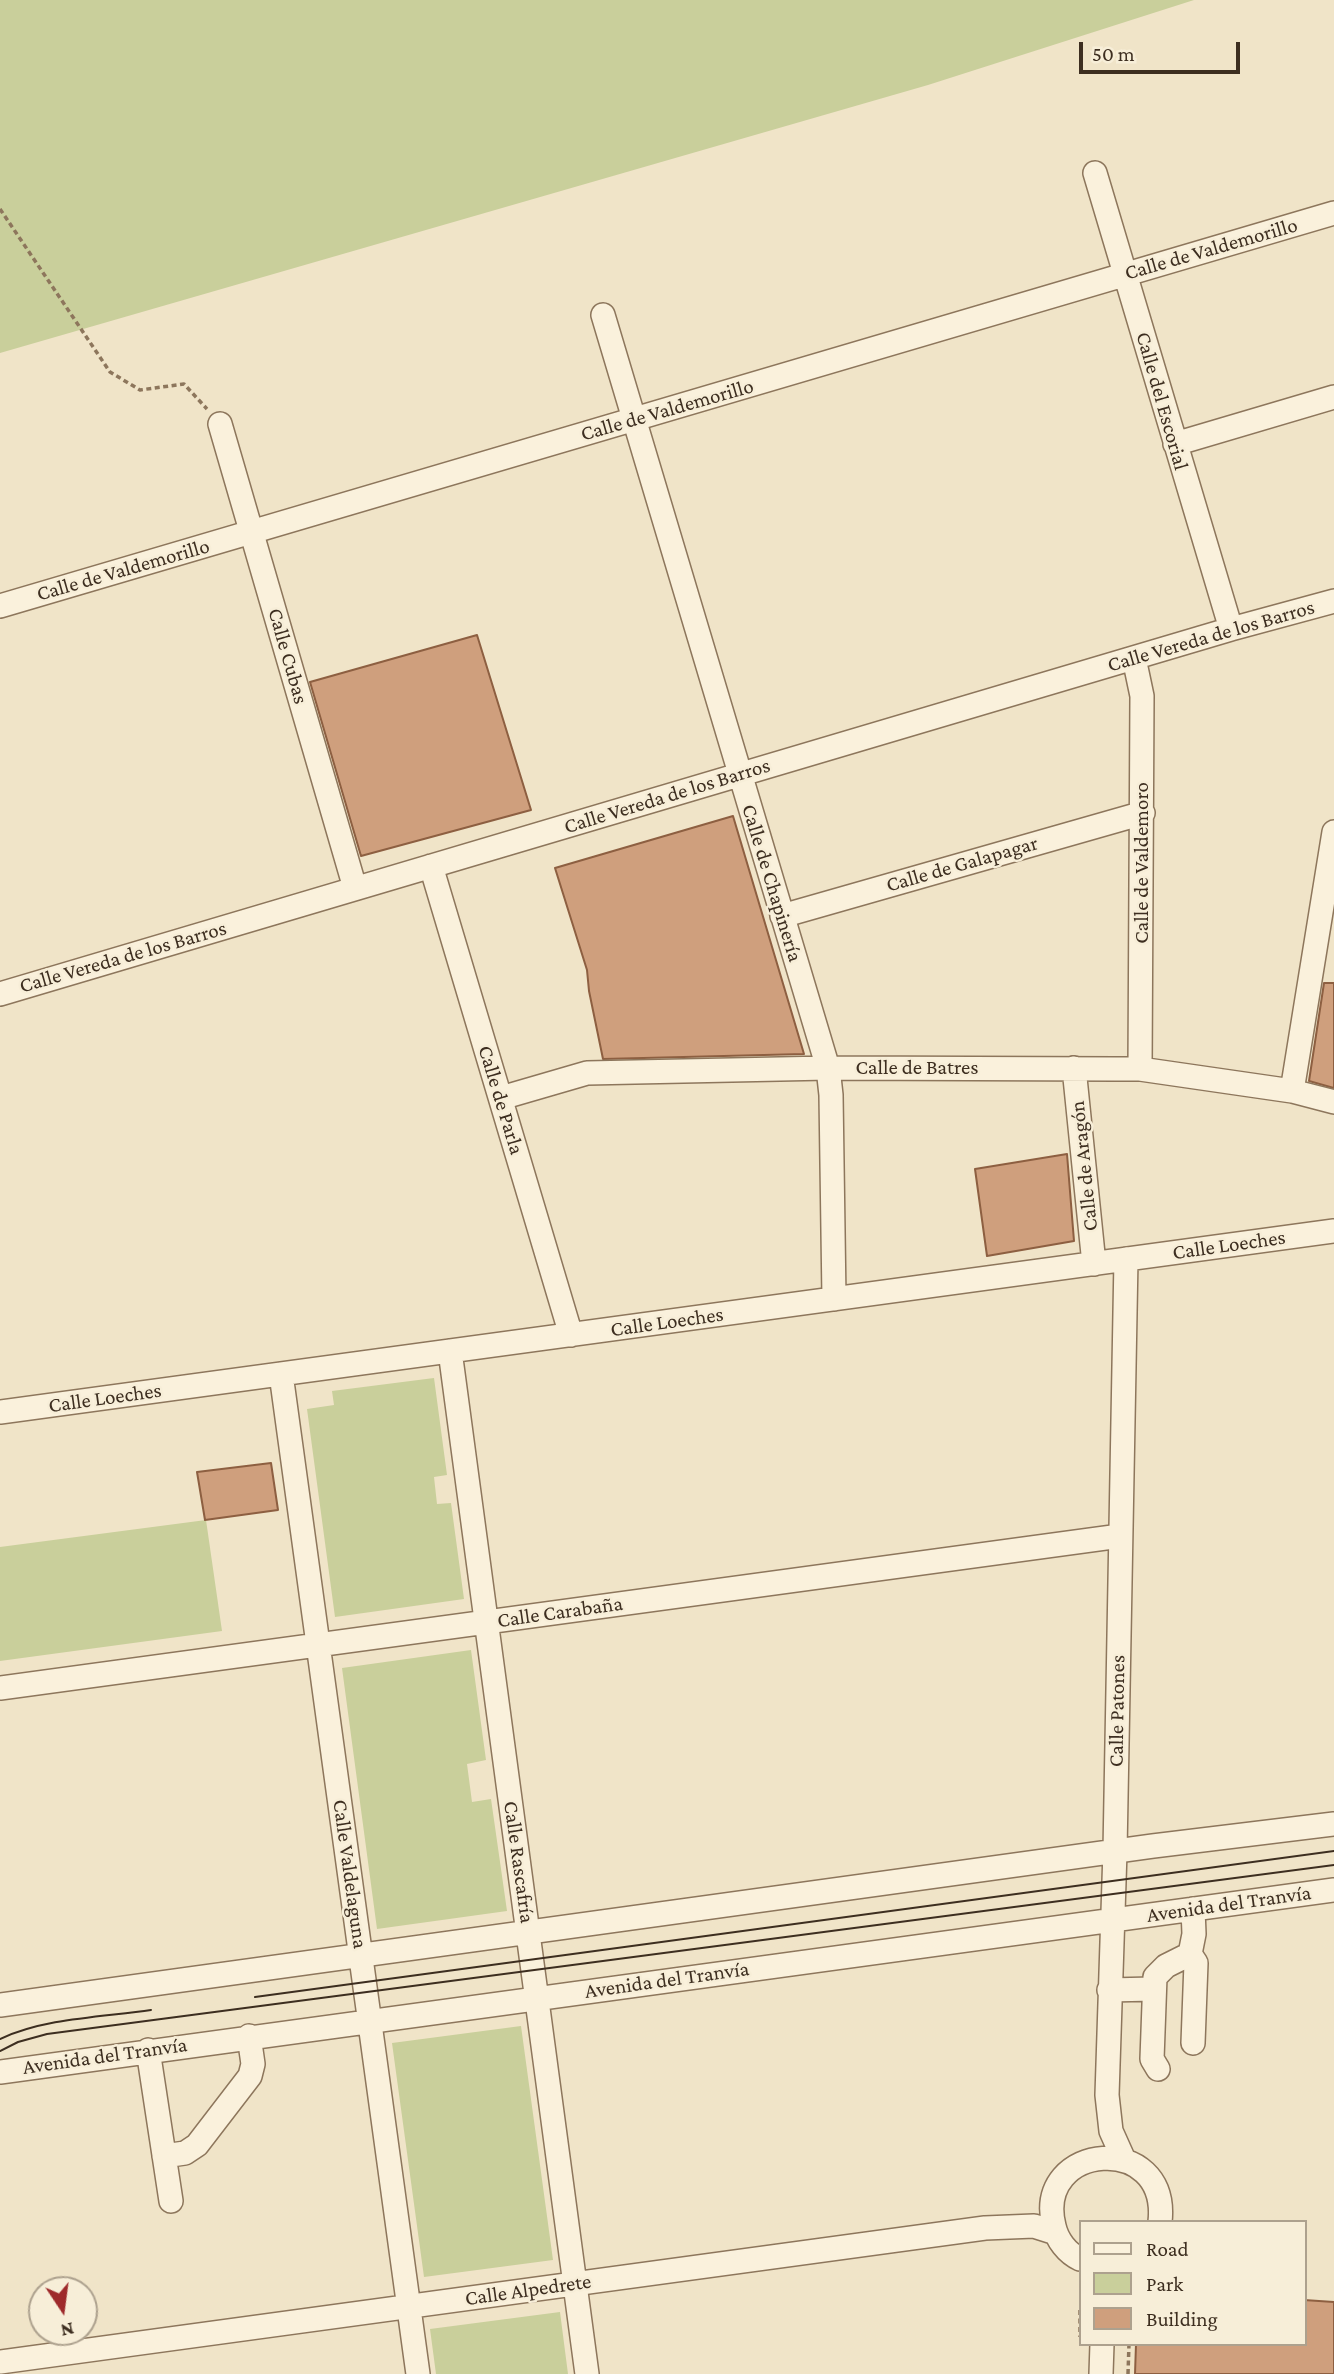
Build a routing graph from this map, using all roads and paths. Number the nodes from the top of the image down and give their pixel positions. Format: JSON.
{"nodes":[{"id":1,"x":1095,"y":173,"type":"dead end"},
{"id":2,"x":0,"y":209,"type":"edge"},
{"id":3,"x":1334,"y":213,"type":"edge"},
{"id":4,"x":1125,"y":275,"type":"junction"},
{"id":5,"x":603,"y":315,"type":"dead end"},
{"id":6,"x":1334,"y":397,"type":"edge"},
{"id":7,"x":634,"y":419,"type":"junction"},
{"id":8,"x":220,"y":425,"type":"joint"},
{"id":9,"x":1175,"y":444,"type":"junction"},
{"id":10,"x":252,"y":532,"type":"junction"},
{"id":11,"x":1334,"y":601,"type":"edge"},
{"id":12,"x":0,"y":606,"type":"edge"},
{"id":13,"x":1231,"y":629,"type":"junction"},
{"id":14,"x":1134,"y":658,"type":"junction"},
{"id":15,"x":740,"y":775,"type":"junction"},
{"id":16,"x":1143,"y":813,"type":"junction"},
{"id":17,"x":1334,"y":832,"type":"edge"},
{"id":18,"x":431,"y":866,"type":"junction"},
{"id":19,"x":355,"y":888,"type":"junction"},
{"id":20,"x":782,"y":916,"type":"junction"},
{"id":21,"x":0,"y":994,"type":"edge"},
{"id":22,"x":828,"y":1068,"type":"junction"},
{"id":23,"x":1074,"y":1068,"type":"junction"},
{"id":24,"x":1140,"y":1069,"type":"junction"},
{"id":25,"x":1292,"y":1091,"type":"junction"},
{"id":26,"x":501,"y":1098,"type":"junction"},
{"id":27,"x":1334,"y":1102,"type":"edge"},
{"id":28,"x":1334,"y":1231,"type":"edge"},
{"id":29,"x":1126,"y":1259,"type":"junction"},
{"id":30,"x":1094,"y":1264,"type":"junction"},
{"id":31,"x":834,"y":1299,"type":"junction"},
{"id":32,"x":571,"y":1335,"type":"junction"},
{"id":33,"x":450,"y":1351,"type":"junction"},
{"id":34,"x":281,"y":1374,"type":"junction"},
{"id":35,"x":0,"y":1412,"type":"edge"},
{"id":36,"x":1120,"y":1536,"type":"junction"},
{"id":37,"x":486,"y":1622,"type":"junction"},
{"id":38,"x":318,"y":1645,"type":"junction"},
{"id":39,"x":0,"y":1688,"type":"edge"},
{"id":40,"x":1334,"y":1824,"type":"edge"},
{"id":41,"x":1115,"y":1851,"type":"junction"},
{"id":42,"x":1334,"y":1890,"type":"edge"},
{"id":43,"x":1193,"y":1909,"type":"junction"},
{"id":44,"x":1112,"y":1920,"type":"junction"},
{"id":45,"x":528,"y":1933,"type":"junction"},
{"id":46,"x":1190,"y":1954,"type":"junction"},
{"id":47,"x":361,"y":1955,"type":"junction"},
{"id":48,"x":1153,"y":1989,"type":"junction"},
{"id":49,"x":1110,"y":1990,"type":"junction"},
{"id":50,"x":537,"y":1997,"type":"junction"},
{"id":51,"x":0,"y":2006,"type":"edge"},
{"id":52,"x":370,"y":2020,"type":"junction"},
{"id":53,"x":249,"y":2036,"type":"junction"},
{"id":54,"x":1194,"y":2043,"type":"dead end"},
{"id":55,"x":148,"y":2050,"type":"junction"},
{"id":56,"x":1158,"y":2069,"type":"dead end"},
{"id":57,"x":0,"y":2072,"type":"edge"},
{"id":58,"x":164,"y":2156,"type":"junction"},
{"id":59,"x":1124,"y":2160,"type":"junction"},
{"id":60,"x":171,"y":2201,"type":"dead end"},
{"id":61,"x":1160,"y":2220,"type":"edge"},
{"id":62,"x":1056,"y":2233,"type":"junction"},
{"id":63,"x":1078,"y":2261,"type":"edge"},
{"id":64,"x":575,"y":2284,"type":"junction"},
{"id":65,"x":409,"y":2306,"type":"junction"},
{"id":66,"x":1102,"y":2346,"type":"edge"},
{"id":67,"x":1129,"y":2346,"type":"edge"},
{"id":68,"x":0,"y":2362,"type":"edge"},
{"id":69,"x":418,"y":2374,"type":"edge"},
{"id":70,"x":587,"y":2374,"type":"edge"},
{"id":71,"x":1101,"y":2374,"type":"edge"},
{"id":72,"x":1128,"y":2374,"type":"edge"}],
"edges":[{"from":1,"to":4,"type":"street","name":"Calle del Escorial"},
{"from":2,"to":8,"type":"path"},
{"from":3,"to":4,"type":"street","name":"Calle de Valdemorillo"},
{"from":4,"to":7,"type":"street","name":"Calle de Valdemorillo"},
{"from":4,"to":9,"type":"street","name":"Calle del Escorial"},
{"from":5,"to":7,"type":"street","name":"Calle de Chapinería"},
{"from":6,"to":9,"type":"street"},
{"from":7,"to":10,"type":"street","name":"Calle de Valdemorillo"},
{"from":7,"to":15,"type":"street","name":"Calle de Chapinería"},
{"from":8,"to":10,"type":"street","name":"Calle Cubas"},
{"from":9,"to":13,"type":"street","name":"Calle del Escorial"},
{"from":10,"to":12,"type":"street","name":"Calle de Valdemorillo"},
{"from":10,"to":19,"type":"street","name":"Calle Cubas"},
{"from":11,"to":13,"type":"street","name":"Calle Vereda de los Barros"},
{"from":13,"to":14,"type":"street","name":"Calle Vereda de los Barros"},
{"from":14,"to":15,"type":"street","name":"Calle Vereda de los Barros"},
{"from":14,"to":16,"type":"street","name":"Calle de Valdemoro"},
{"from":15,"to":18,"type":"street","name":"Calle Vereda de los Barros"},
{"from":15,"to":20,"type":"street","name":"Calle de Chapinería"},
{"from":16,"to":20,"type":"street","name":"Calle de Galapagar"},
{"from":16,"to":24,"type":"street","name":"Calle de Valdemoro"},
{"from":17,"to":25,"type":"street"},
{"from":18,"to":19,"type":"street","name":"Calle Vereda de los Barros"},
{"from":18,"to":26,"type":"street","name":"Calle de Parla"},
{"from":19,"to":21,"type":"street","name":"Calle Vereda de los Barros"},
{"from":20,"to":22,"type":"street","name":"Calle de Chapinería"},
{"from":22,"to":23,"type":"street","name":"Calle de Batres"},
{"from":22,"to":26,"type":"street","name":"Calle de Batres"},
{"from":22,"to":31,"type":"street","name":"Calle de Chapinería"},
{"from":23,"to":24,"type":"street","name":"Calle de Batres"},
{"from":23,"to":30,"type":"street","name":"Calle de Aragón"},
{"from":24,"to":25,"type":"street","name":"Calle de Batres"},
{"from":25,"to":27,"type":"street","name":"Calle de Batres"},
{"from":26,"to":32,"type":"street","name":"Calle de Parla"},
{"from":28,"to":29,"type":"street","name":"Calle Loeches"},
{"from":29,"to":30,"type":"street","name":"Calle Loeches"},
{"from":29,"to":36,"type":"street","name":"Calle Patones"},
{"from":30,"to":31,"type":"street","name":"Calle Loeches"},
{"from":31,"to":32,"type":"street","name":"Calle Loeches"},
{"from":32,"to":33,"type":"street","name":"Calle Loeches"},
{"from":33,"to":34,"type":"street","name":"Calle Loeches"},
{"from":33,"to":37,"type":"street","name":"Calle Rascafría"},
{"from":34,"to":35,"type":"street","name":"Calle Loeches"},
{"from":34,"to":38,"type":"street","name":"Calle Valdelaguna"},
{"from":36,"to":37,"type":"street","name":"Calle Carabaña"},
{"from":36,"to":41,"type":"street","name":"Calle Patones"},
{"from":37,"to":38,"type":"street","name":"Calle Carabaña"},
{"from":37,"to":45,"type":"street","name":"Calle Rascafría"},
{"from":38,"to":39,"type":"street","name":"Calle Carabaña"},
{"from":38,"to":47,"type":"street","name":"Calle Valdelaguna"},
{"from":40,"to":41,"type":"street"},
{"from":41,"to":44,"type":"street","name":"Calle Patones"},
{"from":41,"to":45,"type":"street"},
{"from":42,"to":43,"type":"street","name":"Avenida del Tranvía"},
{"from":43,"to":44,"type":"street","name":"Avenida del Tranvía"},
{"from":43,"to":46,"type":"street"},
{"from":44,"to":49,"type":"street","name":"Calle Patones"},
{"from":44,"to":50,"type":"street","name":"Avenida del Tranvía"},
{"from":45,"to":47,"type":"street"},
{"from":45,"to":50,"type":"street","name":"Calle Rascafría"},
{"from":46,"to":48,"type":"street"},
{"from":46,"to":54,"type":"street"},
{"from":47,"to":51,"type":"street"},
{"from":47,"to":52,"type":"street","name":"Calle Valdelaguna"},
{"from":48,"to":49,"type":"street"},
{"from":48,"to":56,"type":"street"},
{"from":49,"to":59,"type":"street","name":"Calle Patones"},
{"from":50,"to":52,"type":"street","name":"Avenida del Tranvía"},
{"from":50,"to":64,"type":"street","name":"Calle Rascafría"},
{"from":52,"to":53,"type":"street","name":"Avenida del Tranvía"},
{"from":52,"to":65,"type":"street","name":"Calle Valdelaguna"},
{"from":53,"to":55,"type":"street","name":"Avenida del Tranvía"},
{"from":53,"to":58,"type":"street"},
{"from":55,"to":57,"type":"street","name":"Avenida del Tranvía"},
{"from":55,"to":58,"type":"street"},
{"from":58,"to":60,"type":"street"},
{"from":59,"to":61,"type":"street"},
{"from":59,"to":62,"type":"street"},
{"from":62,"to":63,"type":"street"},
{"from":62,"to":64,"type":"street","name":"Calle Alpedrete"},
{"from":64,"to":65,"type":"street","name":"Calle Alpedrete"},
{"from":64,"to":70,"type":"street","name":"Calle Rascafría"},
{"from":65,"to":68,"type":"street","name":"Calle Alpedrete"},
{"from":65,"to":69,"type":"street","name":"Calle Valdelaguna"},
{"from":66,"to":71,"type":"street"},
{"from":67,"to":72,"type":"path"}]}
